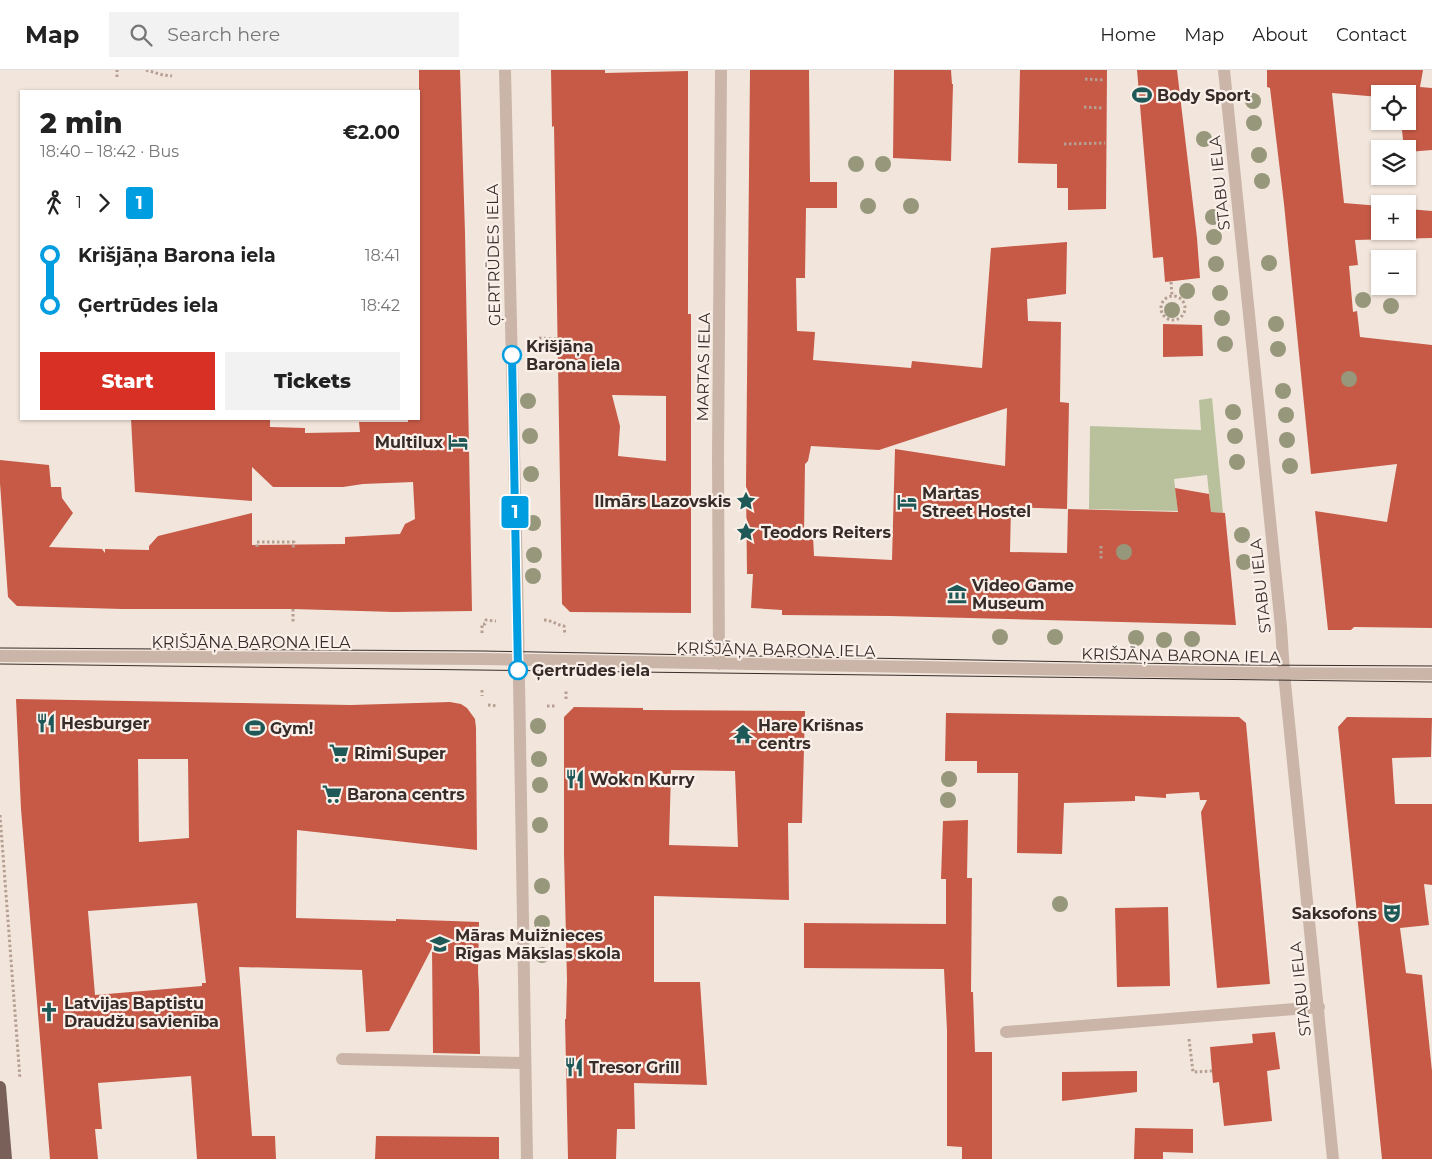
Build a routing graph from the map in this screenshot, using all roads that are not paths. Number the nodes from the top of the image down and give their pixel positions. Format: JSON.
{"nodes":[{"id":1,"x":505,"y":70,"type":"edge"},
{"id":2,"x":721,"y":70,"type":"edge"},
{"id":3,"x":1224,"y":70,"type":"edge"},
{"id":4,"x":0,"y":656,"type":"edge"},
{"id":5,"x":517,"y":660,"type":"junction"},
{"id":6,"x":719,"y":664,"type":"junction"},
{"id":7,"x":1284,"y":673,"type":"junction"},
{"id":8,"x":1432,"y":674,"type":"edge"},
{"id":9,"x":1319,"y":1007,"type":"junction"},
{"id":10,"x":1006,"y":1032,"type":"dead end"},
{"id":11,"x":342,"y":1059,"type":"dead end"},
{"id":12,"x":525,"y":1063,"type":"junction"},
{"id":13,"x":0,"y":1087,"type":"edge"},
{"id":14,"x":6,"y":1159,"type":"edge"},
{"id":15,"x":527,"y":1159,"type":"edge"},
{"id":16,"x":1333,"y":1159,"type":"edge"}],
"edges":[{"from":1,"to":5,"type":"street","name":"ĢERTRŪDES IELA"},
{"from":2,"to":6,"type":"street","name":"MARTAS IELA"},
{"from":3,"to":7,"type":"street","name":"STABU IELA"},
{"from":4,"to":5,"type":"street","name":"KRIŠJĀŅA BARONA IELA"},
{"from":5,"to":6,"type":"street","name":"KRIŠJĀŅA BARONA IELA"},
{"from":5,"to":12,"type":"street","name":"ĢERTRŪDES IELA"},
{"from":6,"to":7,"type":"street","name":"KRIŠJĀŅA BARONA IELA"},
{"from":7,"to":8,"type":"street","name":"KRIŠJĀŅA BARONA IELA"},
{"from":7,"to":9,"type":"street","name":"STABU IELA"},
{"from":9,"to":10,"type":"street"},
{"from":9,"to":16,"type":"street","name":"STABU IELA"},
{"from":11,"to":12,"type":"street"},
{"from":12,"to":15,"type":"street","name":"ĢERTRŪDES IELA"},
{"from":13,"to":14,"type":"main road"}]}
